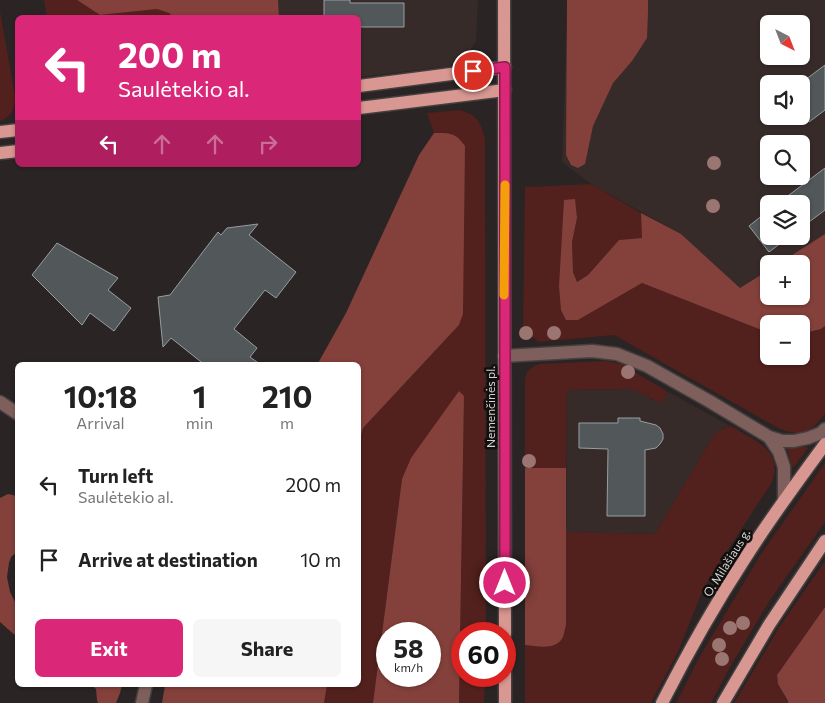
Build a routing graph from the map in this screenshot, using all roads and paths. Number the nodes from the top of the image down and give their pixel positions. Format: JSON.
{"nodes":[{"id":1,"x":504,"y":0,"type":"edge"},
{"id":2,"x":505,"y":67,"type":"junction"},
{"id":3,"x":361,"y":86,"type":"edge"},
{"id":4,"x":505,"y":90,"type":"junction"},
{"id":5,"x":361,"y":108,"type":"edge"},
{"id":6,"x":15,"y":130,"type":"edge"},
{"id":7,"x":0,"y":132,"type":"edge"},
{"id":8,"x":15,"y":151,"type":"edge"},
{"id":9,"x":0,"y":153,"type":"edge"},
{"id":10,"x":504,"y":356,"type":"junction"},
{"id":11,"x":0,"y":402,"type":"edge"},
{"id":12,"x":15,"y":412,"type":"edge"},
{"id":13,"x":825,"y":429,"type":"edge"},
{"id":14,"x":769,"y":438,"type":"junction"},
{"id":15,"x":825,"y":444,"type":"edge"},
{"id":16,"x":784,"y":500,"type":"junction"},
{"id":17,"x":825,"y":541,"type":"edge"},
{"id":18,"x":505,"y":622,"type":"edge"},
{"id":19,"x":146,"y":687,"type":"edge"},
{"id":20,"x":505,"y":687,"type":"edge"},
{"id":21,"x":142,"y":703,"type":"edge"},
{"id":22,"x":505,"y":703,"type":"edge"},
{"id":23,"x":662,"y":703,"type":"edge"},
{"id":24,"x":723,"y":703,"type":"edge"}],
"edges":[{"from":1,"to":2,"type":"main road","name":"Nemenčinės pl."},
{"from":2,"to":3,"type":"main road"},
{"from":2,"to":4,"type":"main road","name":"Nemenčinės pl."},
{"from":4,"to":5,"type":"main road"},
{"from":4,"to":10,"type":"main road","name":"Nemenčinės pl."},
{"from":6,"to":7,"type":"main road"},
{"from":8,"to":9,"type":"main road"},
{"from":10,"to":14,"type":"street"},
{"from":10,"to":18,"type":"main road","name":"Nemenčinės pl."},
{"from":11,"to":12,"type":"street"},
{"from":13,"to":14,"type":"street"},
{"from":14,"to":16,"type":"street"},
{"from":15,"to":16,"type":"main road","name":"O. Milašiaus g."},
{"from":16,"to":23,"type":"main road","name":"O. Milašiaus g."},
{"from":17,"to":24,"type":"main road"},
{"from":19,"to":21,"type":"street"},
{"from":20,"to":22,"type":"main road"}]}
